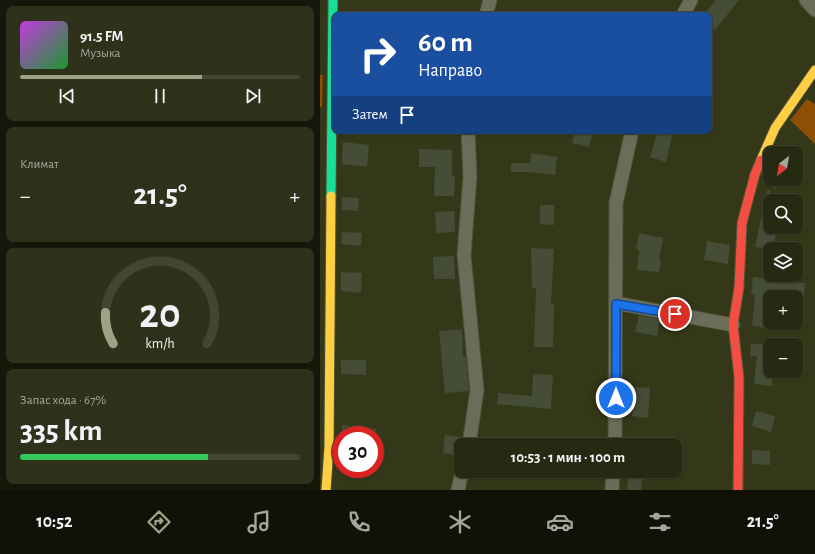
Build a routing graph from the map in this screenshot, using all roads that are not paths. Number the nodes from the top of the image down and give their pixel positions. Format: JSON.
{"nodes":[{"id":1,"x":333,"y":0,"type":"edge"},
{"id":2,"x":490,"y":0,"type":"edge"},
{"id":3,"x":691,"y":0,"type":"edge"},
{"id":4,"x":806,"y":0,"type":"edge"},
{"id":5,"x":815,"y":10,"type":"edge"},
{"id":6,"x":333,"y":12,"type":"edge"},
{"id":7,"x":487,"y":12,"type":"edge"},
{"id":8,"x":685,"y":12,"type":"edge"},
{"id":9,"x":815,"y":70,"type":"edge"},
{"id":10,"x":332,"y":112,"type":"edge"},
{"id":11,"x":468,"y":134,"type":"edge"},
{"id":12,"x":631,"y":134,"type":"edge"},
{"id":13,"x":616,"y":304,"type":"junction"},
{"id":14,"x":733,"y":325,"type":"junction"},
{"id":15,"x":470,"y":438,"type":"edge"},
{"id":16,"x":615,"y":438,"type":"edge"},
{"id":17,"x":461,"y":478,"type":"edge"},
{"id":18,"x":613,"y":478,"type":"edge"},
{"id":19,"x":326,"y":490,"type":"edge"},
{"id":20,"x":458,"y":490,"type":"edge"},
{"id":21,"x":612,"y":490,"type":"edge"},
{"id":22,"x":738,"y":490,"type":"edge"}],
"edges":[{"from":1,"to":6,"type":"street"},
{"from":2,"to":7,"type":"street"},
{"from":3,"to":8,"type":"street"},
{"from":4,"to":5,"type":"street"},
{"from":9,"to":14,"type":"street"},
{"from":10,"to":19,"type":"street"},
{"from":11,"to":15,"type":"street"},
{"from":12,"to":13,"type":"street"},
{"from":13,"to":14,"type":"street"},
{"from":13,"to":16,"type":"street"},
{"from":14,"to":22,"type":"street"},
{"from":17,"to":20,"type":"street"},
{"from":18,"to":21,"type":"street"}]}
